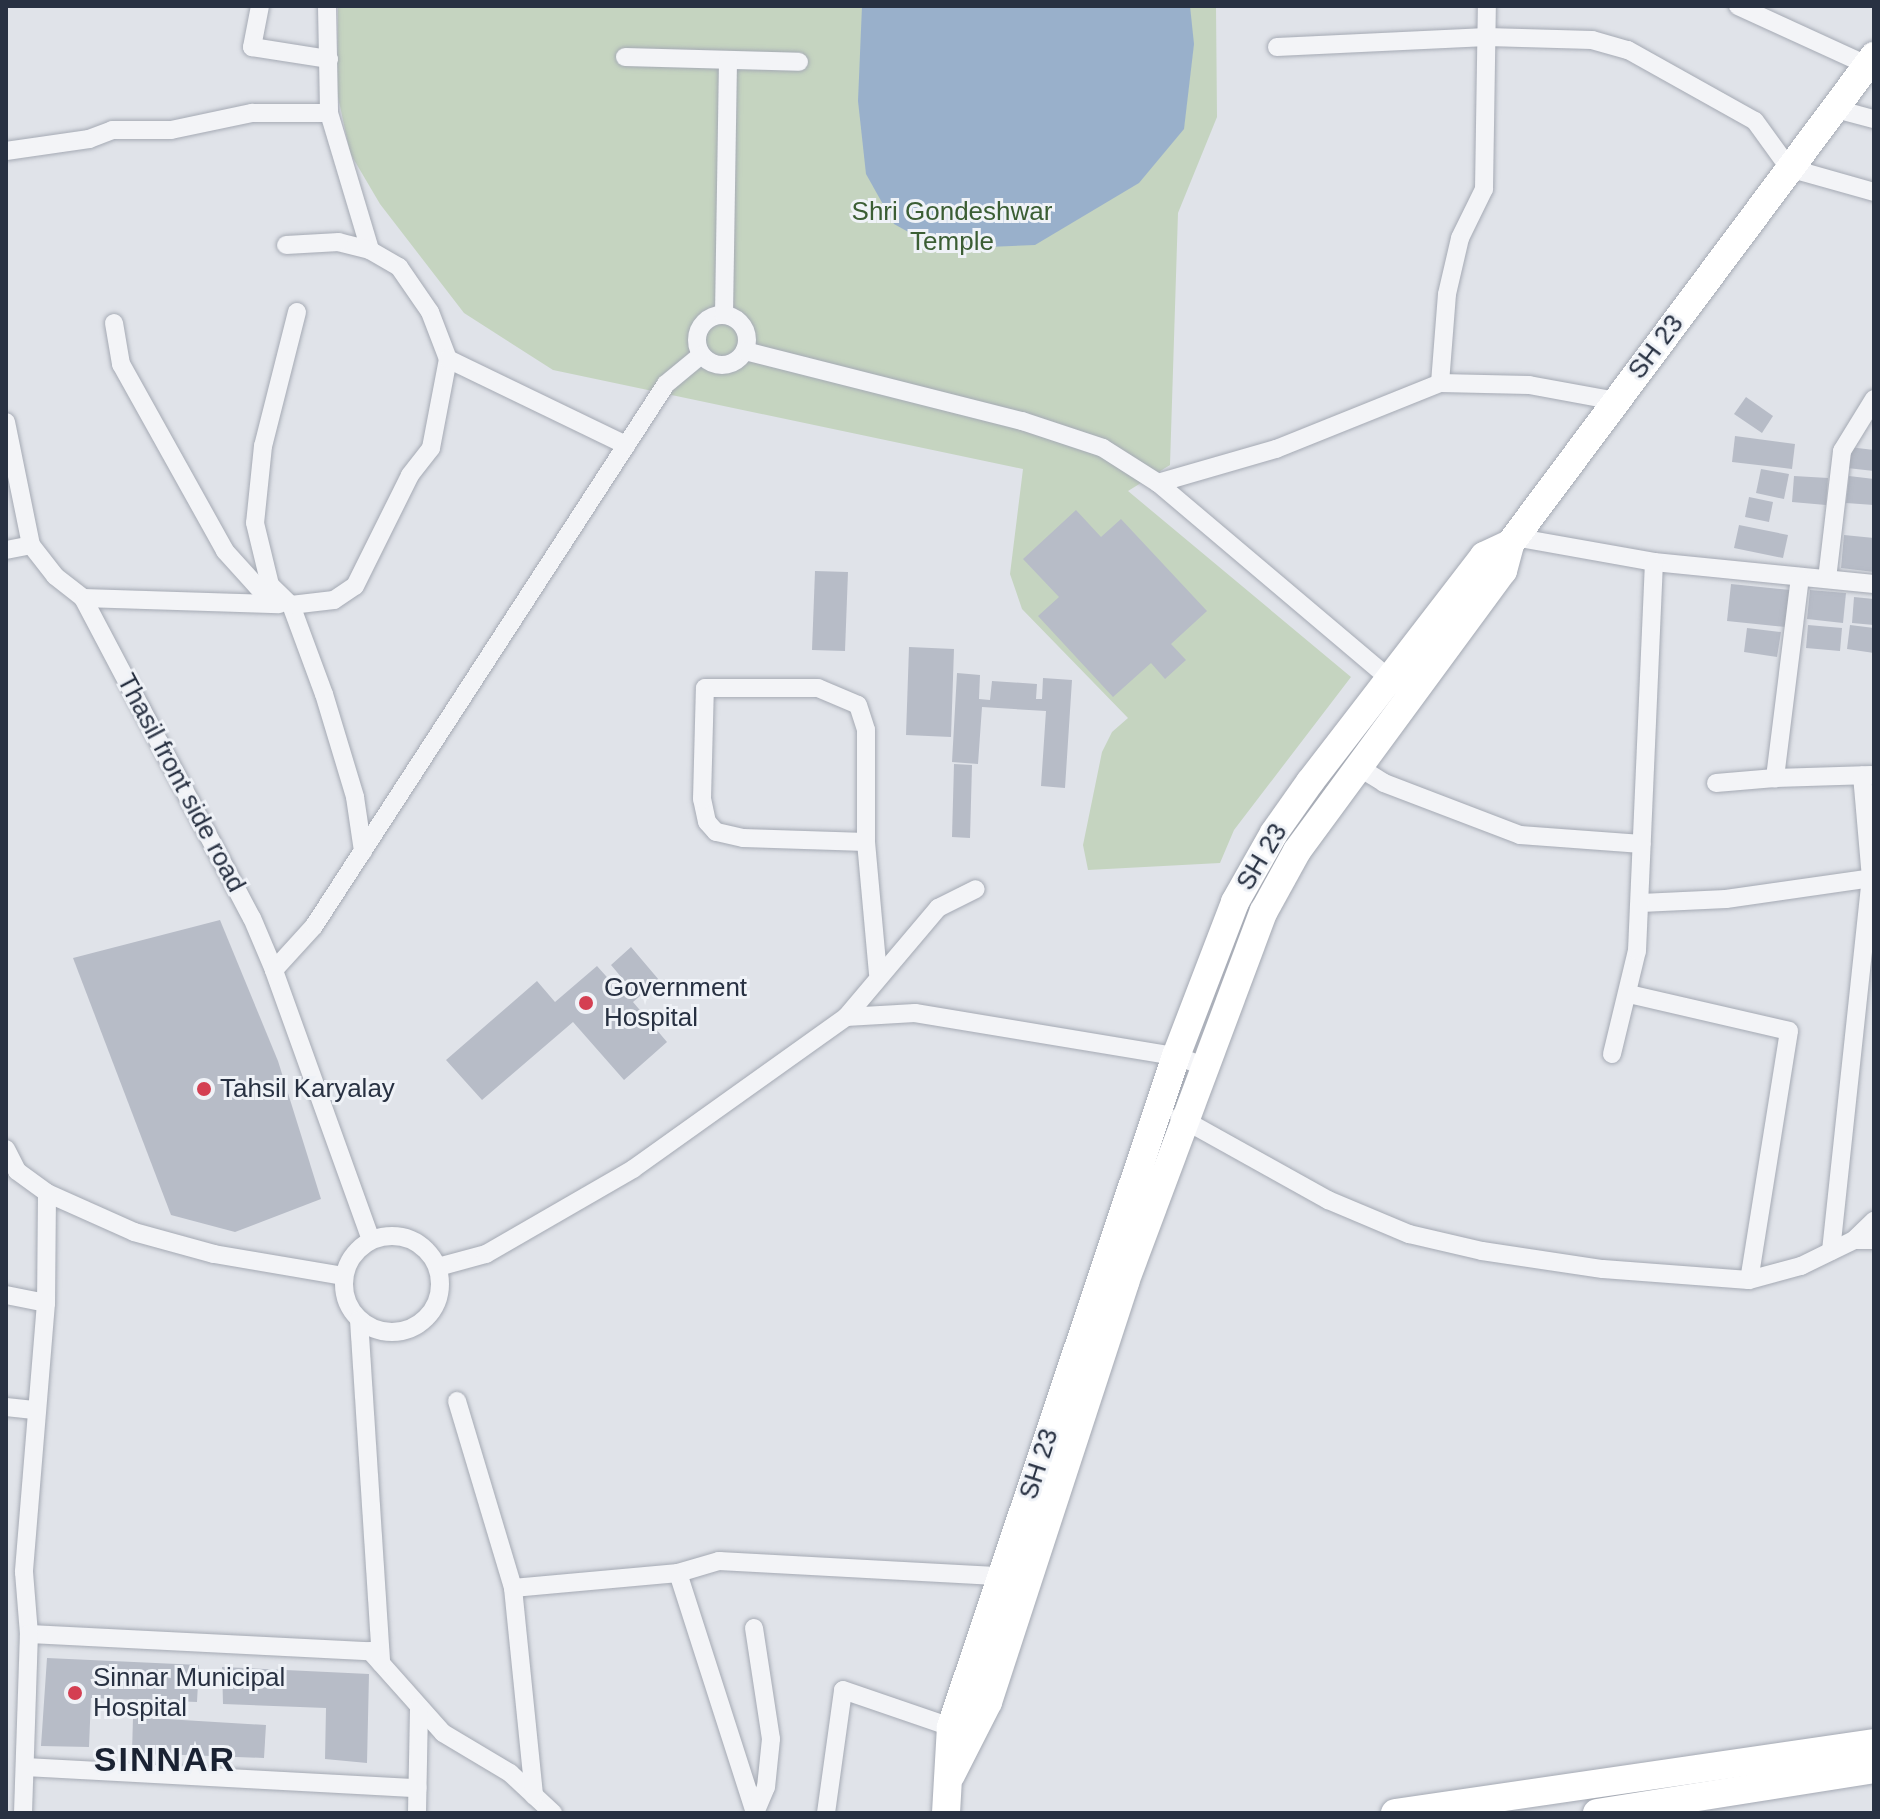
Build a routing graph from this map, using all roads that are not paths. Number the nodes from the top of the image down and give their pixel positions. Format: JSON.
{"nodes":[{"id":1,"x":260,"y":6,"type":"edge"},
{"id":2,"x":327,"y":6,"type":"edge"},
{"id":3,"x":1487,"y":6,"type":"edge"},
{"id":4,"x":1738,"y":6,"type":"edge"},
{"id":5,"x":1487,"y":37,"type":"junction"},
{"id":6,"x":1277,"y":47,"type":"dead end"},
{"id":7,"x":625,"y":57,"type":"dead end"},
{"id":8,"x":329,"y":59,"type":"junction"},
{"id":9,"x":728,"y":60,"type":"junction"},
{"id":10,"x":1871,"y":60,"type":"edge"},
{"id":11,"x":799,"y":62,"type":"dead end"},
{"id":12,"x":1836,"y":109,"type":"junction"},
{"id":13,"x":329,"y":113,"type":"junction"},
{"id":14,"x":1874,"y":119,"type":"edge"},
{"id":15,"x":6,"y":151,"type":"edge"},
{"id":16,"x":1789,"y":168,"type":"junction"},
{"id":17,"x":1874,"y":192,"type":"edge"},
{"id":18,"x":286,"y":245,"type":"dead end"},
{"id":19,"x":370,"y":250,"type":"junction"},
{"id":20,"x":297,"y":312,"type":"dead end"},
{"id":21,"x":724,"y":315,"type":"junction"},
{"id":22,"x":114,"y":323,"type":"dead end"},
{"id":23,"x":745,"y":351,"type":"junction"},
{"id":24,"x":701,"y":355,"type":"junction"},
{"id":25,"x":448,"y":359,"type":"junction"},
{"id":26,"x":1440,"y":383,"type":"junction"},
{"id":27,"x":1874,"y":399,"type":"edge"},
{"id":28,"x":1616,"y":401,"type":"junction"},
{"id":29,"x":6,"y":422,"type":"edge"},
{"id":30,"x":626,"y":445,"type":"junction"},
{"id":31,"x":1158,"y":483,"type":"junction"},
{"id":32,"x":1512,"y":540,"type":"junction"},
{"id":33,"x":31,"y":545,"type":"junction"},
{"id":34,"x":6,"y":550,"type":"edge"},
{"id":35,"x":1654,"y":562,"type":"junction"},
{"id":36,"x":1800,"y":577,"type":"junction"},
{"id":37,"x":1827,"y":579,"type":"junction"},
{"id":38,"x":1874,"y":584,"type":"edge"},
{"id":39,"x":83,"y":598,"type":"junction"},
{"id":40,"x":291,"y":605,"type":"junction"},
{"id":41,"x":1399,"y":686,"type":"junction"},
{"id":42,"x":1357,"y":766,"type":"junction"},
{"id":43,"x":1868,"y":775,"type":"edge"},
{"id":44,"x":1775,"y":778,"type":"junction"},
{"id":45,"x":1716,"y":783,"type":"dead end"},
{"id":46,"x":1305,"y":790,"type":"junction"},
{"id":47,"x":1328,"y":807,"type":"junction"},
{"id":48,"x":866,"y":842,"type":"junction"},
{"id":49,"x":1642,"y":844,"type":"junction"},
{"id":50,"x":363,"y":851,"type":"junction"},
{"id":51,"x":1871,"y":878,"type":"junction"},
{"id":52,"x":976,"y":889,"type":"dead end"},
{"id":53,"x":1641,"y":903,"type":"junction"},
{"id":54,"x":274,"y":970,"type":"junction"},
{"id":55,"x":878,"y":973,"type":"junction"},
{"id":56,"x":1629,"y":994,"type":"junction"},
{"id":57,"x":846,"y":1017,"type":"junction"},
{"id":58,"x":1612,"y":1054,"type":"dead end"},
{"id":59,"x":1176,"y":1056,"type":"junction"},
{"id":60,"x":1204,"y":1066,"type":"junction"},
{"id":61,"x":1171,"y":1113,"type":"junction"},
{"id":62,"x":6,"y":1149,"type":"edge"},
{"id":63,"x":11,"y":1170,"type":"edge"},
{"id":64,"x":47,"y":1193,"type":"junction"},
{"id":65,"x":1874,"y":1221,"type":"edge"},
{"id":66,"x":371,"y":1240,"type":"junction"},
{"id":67,"x":1854,"y":1240,"type":"junction"},
{"id":68,"x":1874,"y":1240,"type":"edge"},
{"id":69,"x":1831,"y":1251,"type":"junction"},
{"id":70,"x":438,"y":1267,"type":"junction"},
{"id":71,"x":344,"y":1276,"type":"junction"},
{"id":72,"x":1749,"y":1280,"type":"junction"},
{"id":73,"x":6,"y":1295,"type":"edge"},
{"id":74,"x":46,"y":1303,"type":"junction"},
{"id":75,"x":359,"y":1320,"type":"junction"},
{"id":76,"x":457,"y":1401,"type":"dead end"},
{"id":77,"x":6,"y":1407,"type":"edge"},
{"id":78,"x":34,"y":1410,"type":"junction"},
{"id":79,"x":15,"y":1569,"type":"edge"},
{"id":80,"x":678,"y":1573,"type":"junction"},
{"id":81,"x":1014,"y":1578,"type":"junction"},
{"id":82,"x":513,"y":1588,"type":"junction"},
{"id":83,"x":754,"y":1628,"type":"dead end"},
{"id":84,"x":29,"y":1634,"type":"junction"},
{"id":85,"x":990,"y":1652,"type":"junction"},
{"id":86,"x":381,"y":1663,"type":"junction"},
{"id":87,"x":419,"y":1707,"type":"junction"},
{"id":88,"x":951,"y":1727,"type":"junction"},
{"id":89,"x":1874,"y":1743,"type":"edge"},
{"id":90,"x":25,"y":1767,"type":"junction"},
{"id":91,"x":1874,"y":1769,"type":"edge"},
{"id":92,"x":951,"y":1775,"type":"junction"},
{"id":93,"x":417,"y":1788,"type":"junction"},
{"id":94,"x":534,"y":1796,"type":"junction"},
{"id":95,"x":23,"y":1813,"type":"edge"},
{"id":96,"x":417,"y":1813,"type":"edge"},
{"id":97,"x":553,"y":1813,"type":"edge"},
{"id":98,"x":755,"y":1813,"type":"edge"},
{"id":99,"x":826,"y":1813,"type":"edge"},
{"id":100,"x":946,"y":1813,"type":"edge"},
{"id":101,"x":1395,"y":1813,"type":"edge"},
{"id":102,"x":1597,"y":1813,"type":"edge"}],
"edges":[{"from":1,"to":8,"type":"street"},
{"from":2,"to":8,"type":"street"},
{"from":3,"to":5,"type":"street"},
{"from":4,"to":10,"type":"street"},
{"from":5,"to":6,"type":"street"},
{"from":5,"to":16,"type":"street"},
{"from":5,"to":26,"type":"street"},
{"from":7,"to":9,"type":"street"},
{"from":8,"to":13,"type":"street"},
{"from":9,"to":11,"type":"street"},
{"from":9,"to":21,"type":"street"},
{"from":10,"to":12,"type":"main road","name":"SH 23"},
{"from":12,"to":14,"type":"street"},
{"from":12,"to":16,"type":"main road","name":"SH 23"},
{"from":13,"to":15,"type":"street"},
{"from":13,"to":19,"type":"street"},
{"from":16,"to":17,"type":"street"},
{"from":16,"to":28,"type":"main road","name":"SH 23"},
{"from":18,"to":19,"type":"street"},
{"from":19,"to":25,"type":"street"},
{"from":20,"to":40,"type":"street"},
{"from":21,"to":23,"type":"street"},
{"from":21,"to":24,"type":"street"},
{"from":22,"to":40,"type":"street"},
{"from":23,"to":24,"type":"street"},
{"from":23,"to":31,"type":"street"},
{"from":24,"to":30,"type":"street"},
{"from":25,"to":30,"type":"street"},
{"from":25,"to":40,"type":"street"},
{"from":26,"to":28,"type":"street"},
{"from":26,"to":31,"type":"street"},
{"from":27,"to":37,"type":"street"},
{"from":28,"to":32,"type":"main road","name":"SH 23"},
{"from":29,"to":33,"type":"street"},
{"from":30,"to":50,"type":"street"},
{"from":31,"to":41,"type":"street"},
{"from":32,"to":35,"type":"street"},
{"from":32,"to":41,"type":"main road","name":"SH 23"},
{"from":33,"to":34,"type":"street"},
{"from":33,"to":39,"type":"street"},
{"from":35,"to":36,"type":"street"},
{"from":35,"to":49,"type":"street"},
{"from":36,"to":37,"type":"street"},
{"from":36,"to":44,"type":"street"},
{"from":37,"to":38,"type":"street"},
{"from":39,"to":40,"type":"street"},
{"from":39,"to":54,"type":"street","name":"Thasil front side road"},
{"from":40,"to":50,"type":"street"},
{"from":41,"to":42,"type":"main road"},
{"from":41,"to":46,"type":"main road","name":"SH 23"},
{"from":42,"to":47,"type":"main road"},
{"from":42,"to":49,"type":"street"},
{"from":43,"to":44,"type":"street"},
{"from":43,"to":51,"type":"street"},
{"from":44,"to":45,"type":"street"},
{"from":46,"to":47,"type":"main road"},
{"from":46,"to":59,"type":"main road","name":"SH 23"},
{"from":47,"to":60,"type":"main road"},
{"from":48,"to":48,"type":"street"},
{"from":48,"to":55,"type":"street"},
{"from":49,"to":53,"type":"street"},
{"from":50,"to":54,"type":"street"},
{"from":51,"to":53,"type":"street"},
{"from":51,"to":69,"type":"street"},
{"from":52,"to":55,"type":"street"},
{"from":53,"to":56,"type":"street"},
{"from":54,"to":66,"type":"street","name":"Thasil front side road"},
{"from":55,"to":57,"type":"street"},
{"from":56,"to":58,"type":"street"},
{"from":56,"to":72,"type":"street"},
{"from":57,"to":59,"type":"street"},
{"from":57,"to":70,"type":"street"},
{"from":59,"to":60,"type":"street"},
{"from":59,"to":61,"type":"main road","name":"SH 23"},
{"from":60,"to":61,"type":"main road"},
{"from":61,"to":72,"type":"street"},
{"from":61,"to":81,"type":"main road"},
{"from":62,"to":63,"type":"street"},
{"from":63,"to":64,"type":"street"},
{"from":64,"to":71,"type":"street"},
{"from":64,"to":74,"type":"street"},
{"from":65,"to":67,"type":"street"},
{"from":66,"to":70,"type":"street"},
{"from":66,"to":71,"type":"street"},
{"from":67,"to":68,"type":"street"},
{"from":67,"to":69,"type":"street"},
{"from":69,"to":72,"type":"street"},
{"from":70,"to":75,"type":"street"},
{"from":71,"to":75,"type":"street"},
{"from":73,"to":74,"type":"street"},
{"from":74,"to":78,"type":"street"},
{"from":75,"to":86,"type":"street"},
{"from":76,"to":82,"type":"street"},
{"from":77,"to":78,"type":"street"},
{"from":78,"to":79,"type":"street"},
{"from":79,"to":84,"type":"street"},
{"from":80,"to":81,"type":"street"},
{"from":80,"to":82,"type":"street"},
{"from":80,"to":98,"type":"street"},
{"from":81,"to":85,"type":"main road"},
{"from":82,"to":94,"type":"street"},
{"from":83,"to":98,"type":"street"},
{"from":84,"to":86,"type":"street"},
{"from":84,"to":90,"type":"street"},
{"from":85,"to":88,"type":"main road"},
{"from":85,"to":92,"type":"main road"},
{"from":86,"to":87,"type":"street"},
{"from":87,"to":93,"type":"street"},
{"from":87,"to":94,"type":"street"},
{"from":88,"to":92,"type":"main road"},
{"from":88,"to":99,"type":"street"},
{"from":89,"to":101,"type":"main road"},
{"from":90,"to":93,"type":"street"},
{"from":90,"to":95,"type":"street"},
{"from":91,"to":102,"type":"main road"},
{"from":92,"to":100,"type":"main road"},
{"from":93,"to":96,"type":"street"},
{"from":94,"to":97,"type":"street"}]}
